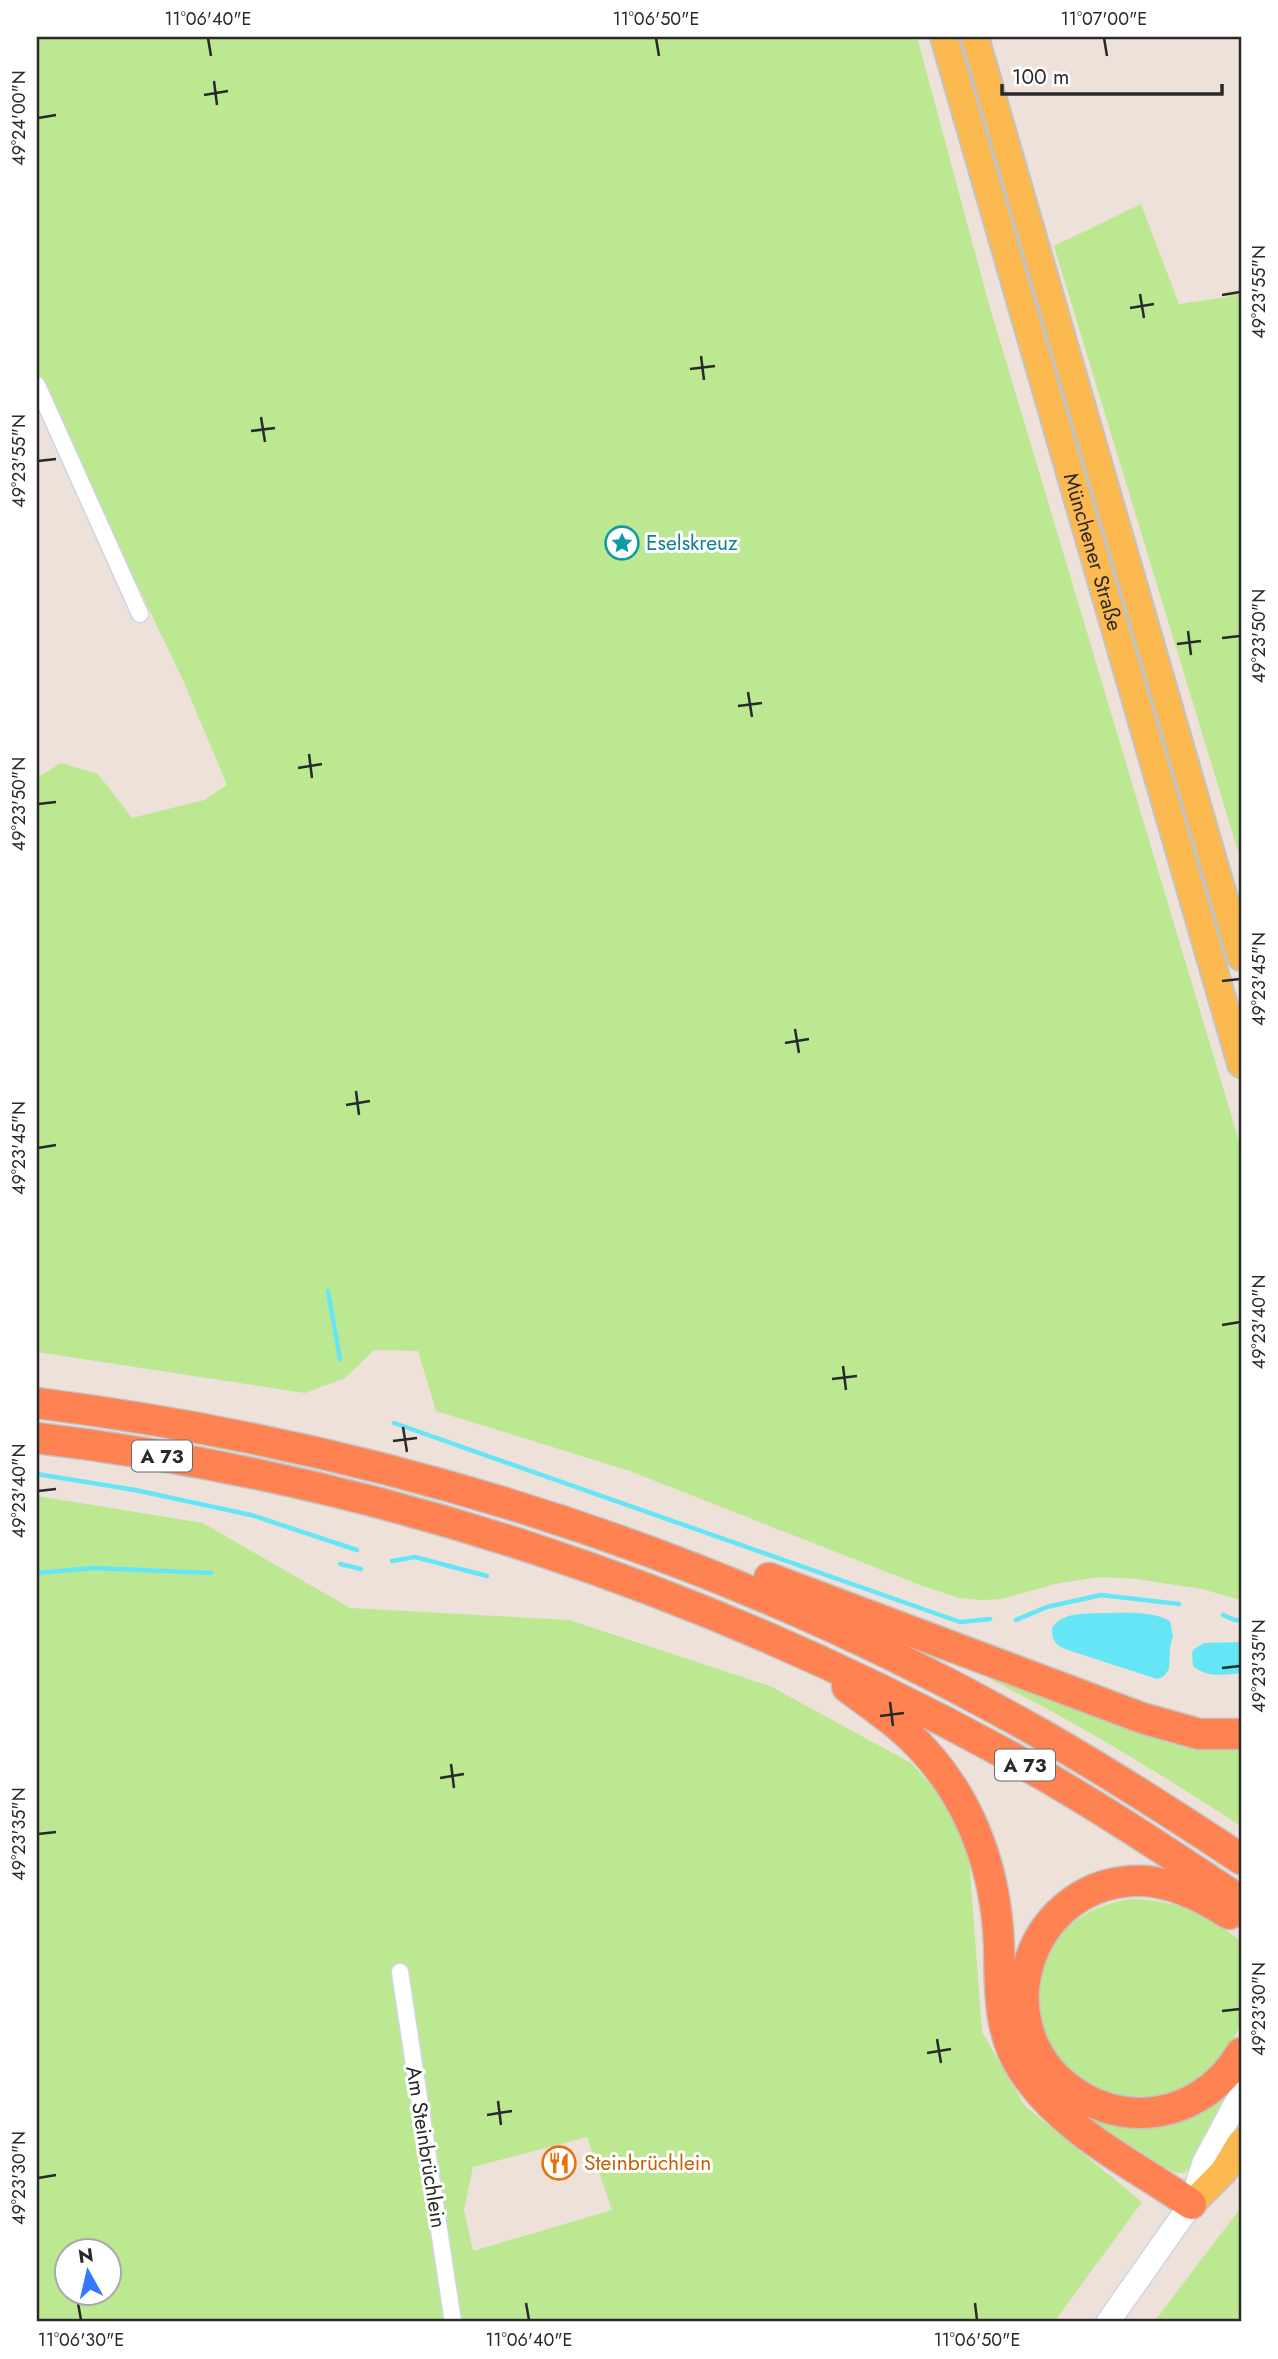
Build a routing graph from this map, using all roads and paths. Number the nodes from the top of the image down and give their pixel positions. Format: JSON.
{"nodes":[{"id":1,"x":944,"y":37,"type":"edge"},
{"id":2,"x":975,"y":37,"type":"edge"},
{"id":3,"x":37,"y":385,"type":"edge"},
{"id":4,"x":140,"y":614,"type":"dead end"},
{"id":5,"x":1241,"y":957,"type":"edge"},
{"id":6,"x":1241,"y":1065,"type":"edge"},
{"id":7,"x":37,"y":1403,"type":"edge"},
{"id":8,"x":37,"y":1438,"type":"edge"},
{"id":9,"x":624,"y":1542,"type":"junction"},
{"id":10,"x":797,"y":1649,"type":"junction"},
{"id":11,"x":1241,"y":1734,"type":"edge"},
{"id":12,"x":1241,"y":1859,"type":"edge"},
{"id":13,"x":1241,"y":1901,"type":"edge"},
{"id":14,"x":1241,"y":1922,"type":"edge"},
{"id":15,"x":400,"y":1972,"type":"dead end"},
{"id":16,"x":1241,"y":2053,"type":"edge"},
{"id":17,"x":1241,"y":2094,"type":"edge"},
{"id":18,"x":1241,"y":2142,"type":"edge"},
{"id":19,"x":1192,"y":2204,"type":"junction"},
{"id":20,"x":453,"y":2322,"type":"edge"},
{"id":21,"x":1108,"y":2322,"type":"edge"}],
"edges":[{"from":1,"to":6,"type":"main road","name":"Münchener Straße"},
{"from":2,"to":5,"type":"main road","name":"Münchener Straße"},
{"from":3,"to":4,"type":"street"},
{"from":7,"to":9,"type":"highway","number":"A 73"},
{"from":8,"to":10,"type":"highway","number":"A 73"},
{"from":9,"to":11,"type":"highway"},
{"from":9,"to":12,"type":"highway","number":"A 73"},
{"from":10,"to":13,"type":"highway","number":"A 73"},
{"from":10,"to":19,"type":"highway"},
{"from":14,"to":16,"type":"highway"},
{"from":15,"to":20,"type":"street","name":"Am Steinbrüchlein"},
{"from":17,"to":19,"type":"main road"},
{"from":18,"to":19,"type":"main road"},
{"from":19,"to":21,"type":"main road"}]}
